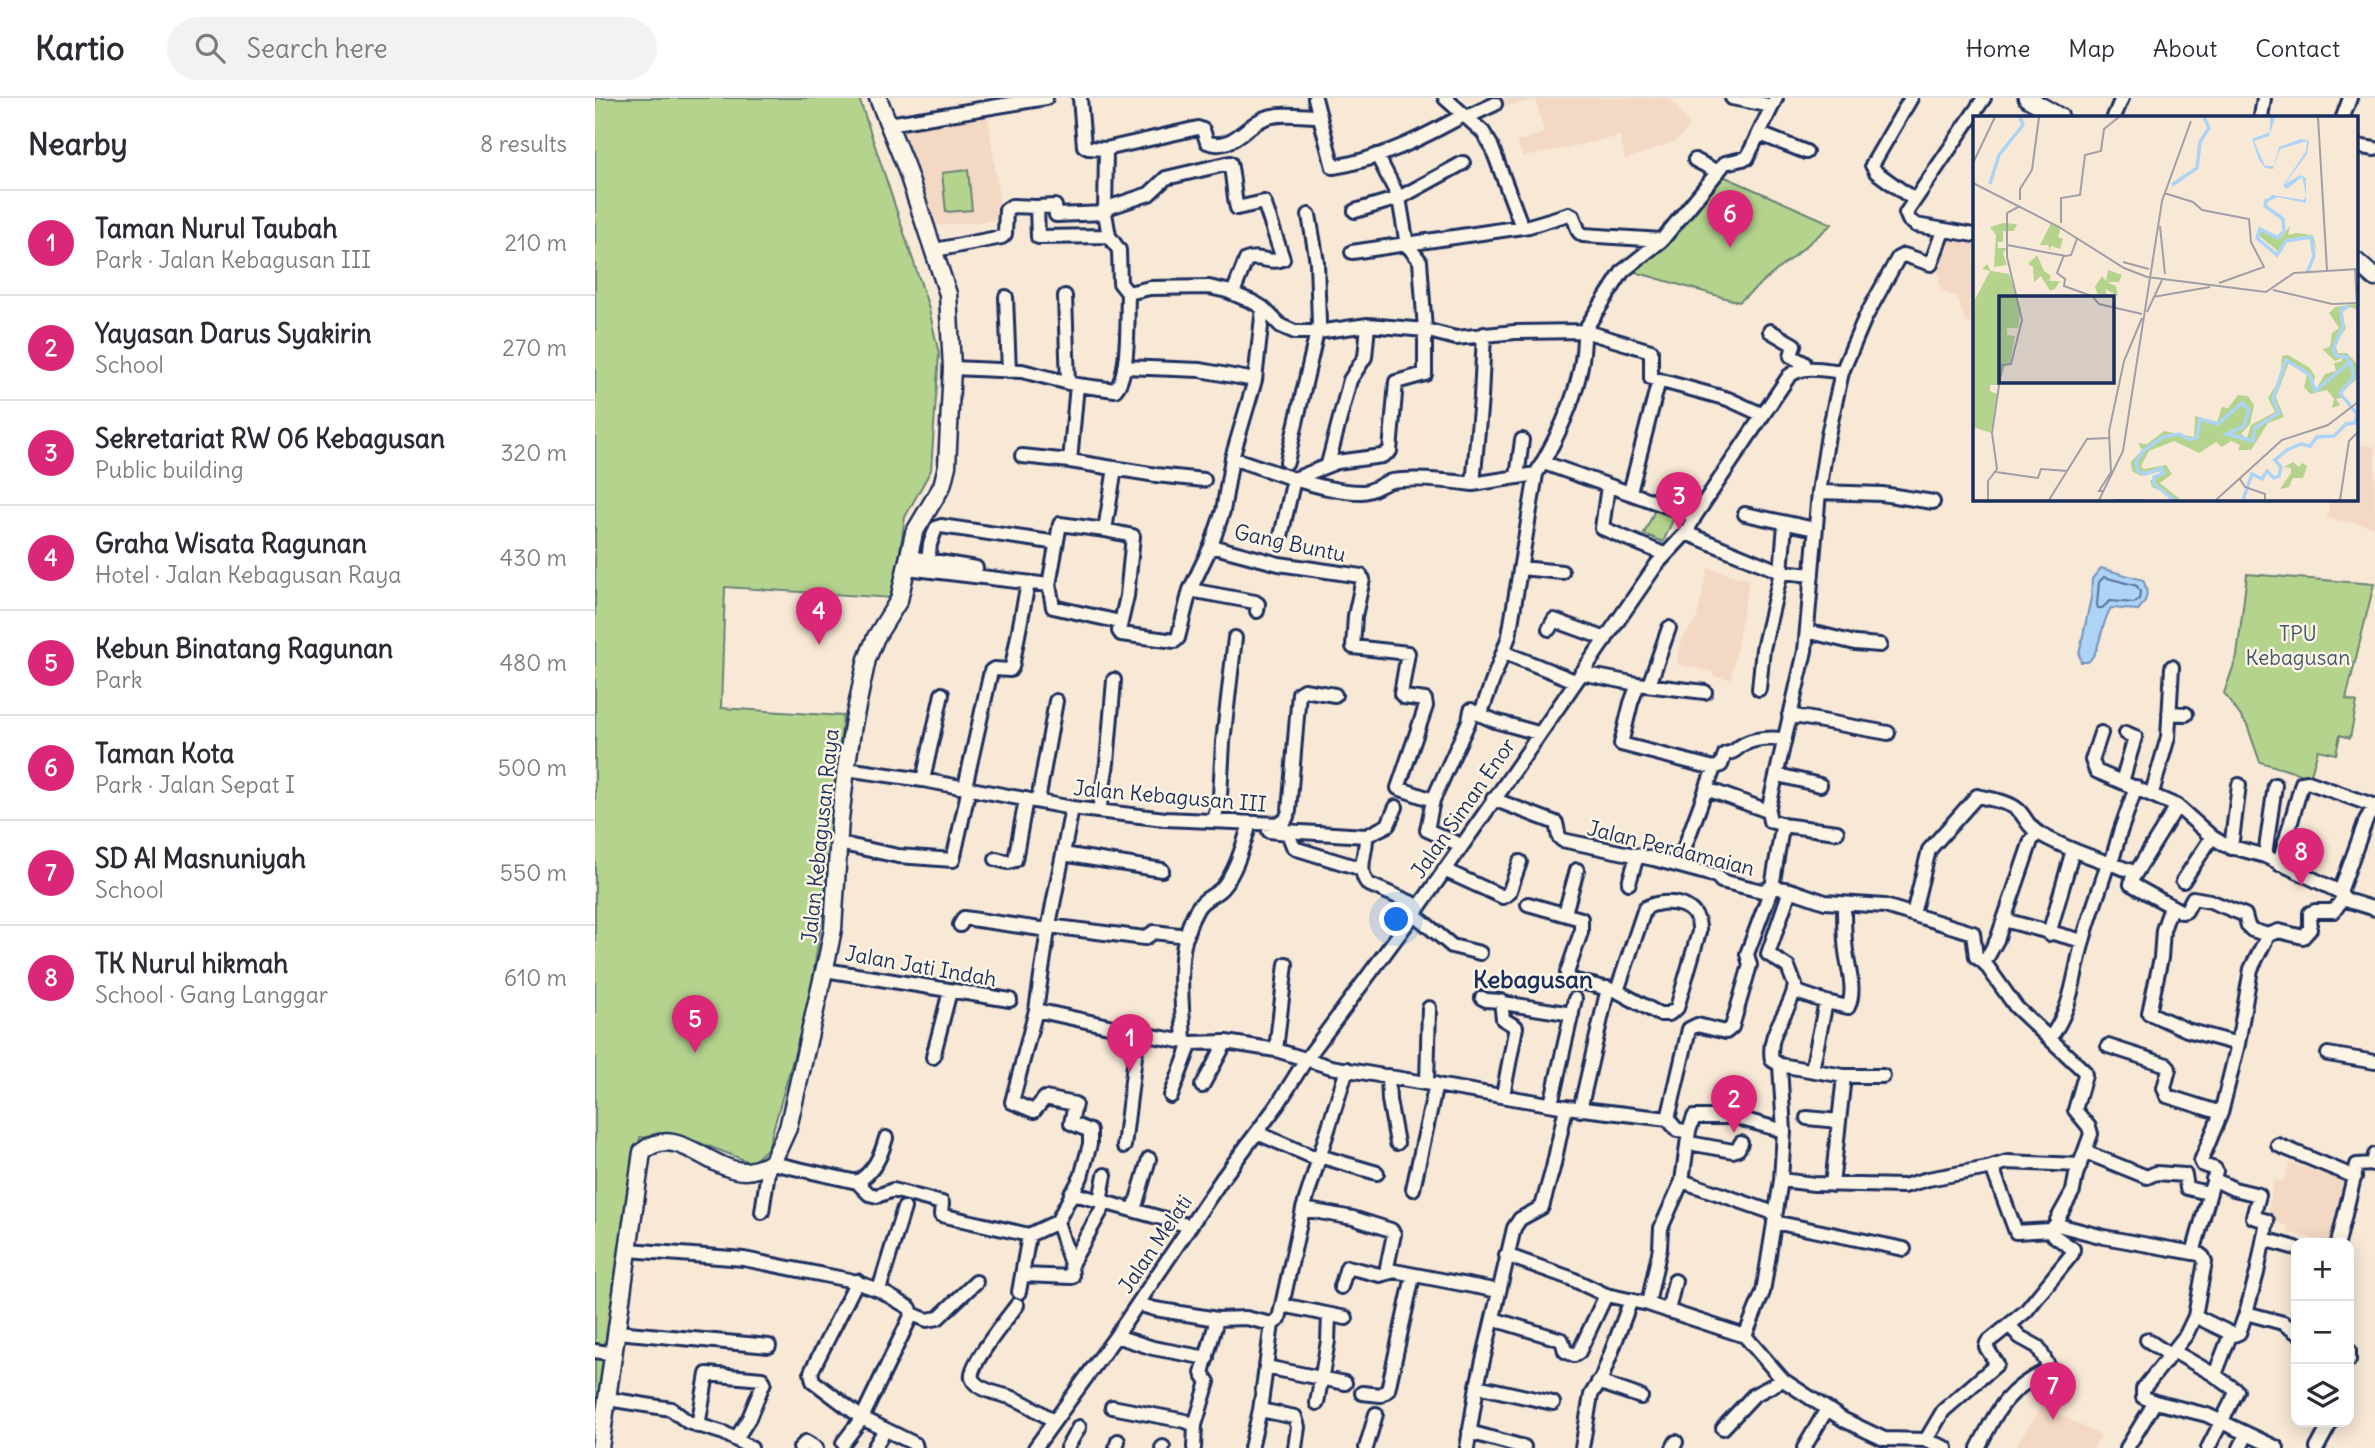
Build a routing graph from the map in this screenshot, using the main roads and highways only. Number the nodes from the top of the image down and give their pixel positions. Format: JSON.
{"nodes":[{"id":1,"x":878,"y":98,"type":"edge"},
{"id":2,"x":2027,"y":98,"type":"edge"},
{"id":3,"x":2058,"y":116,"type":"edge"},
{"id":4,"x":2357,"y":262,"type":"edge"},
{"id":5,"x":2375,"y":278,"type":"edge"},
{"id":6,"x":600,"y":1448,"type":"edge"}],
"edges":[{"from":1,"to":6,"type":"main road","name":"Jalan Kebagusan Raya"},
{"from":2,"to":3,"type":"main road"},
{"from":4,"to":5,"type":"main road"}]}
